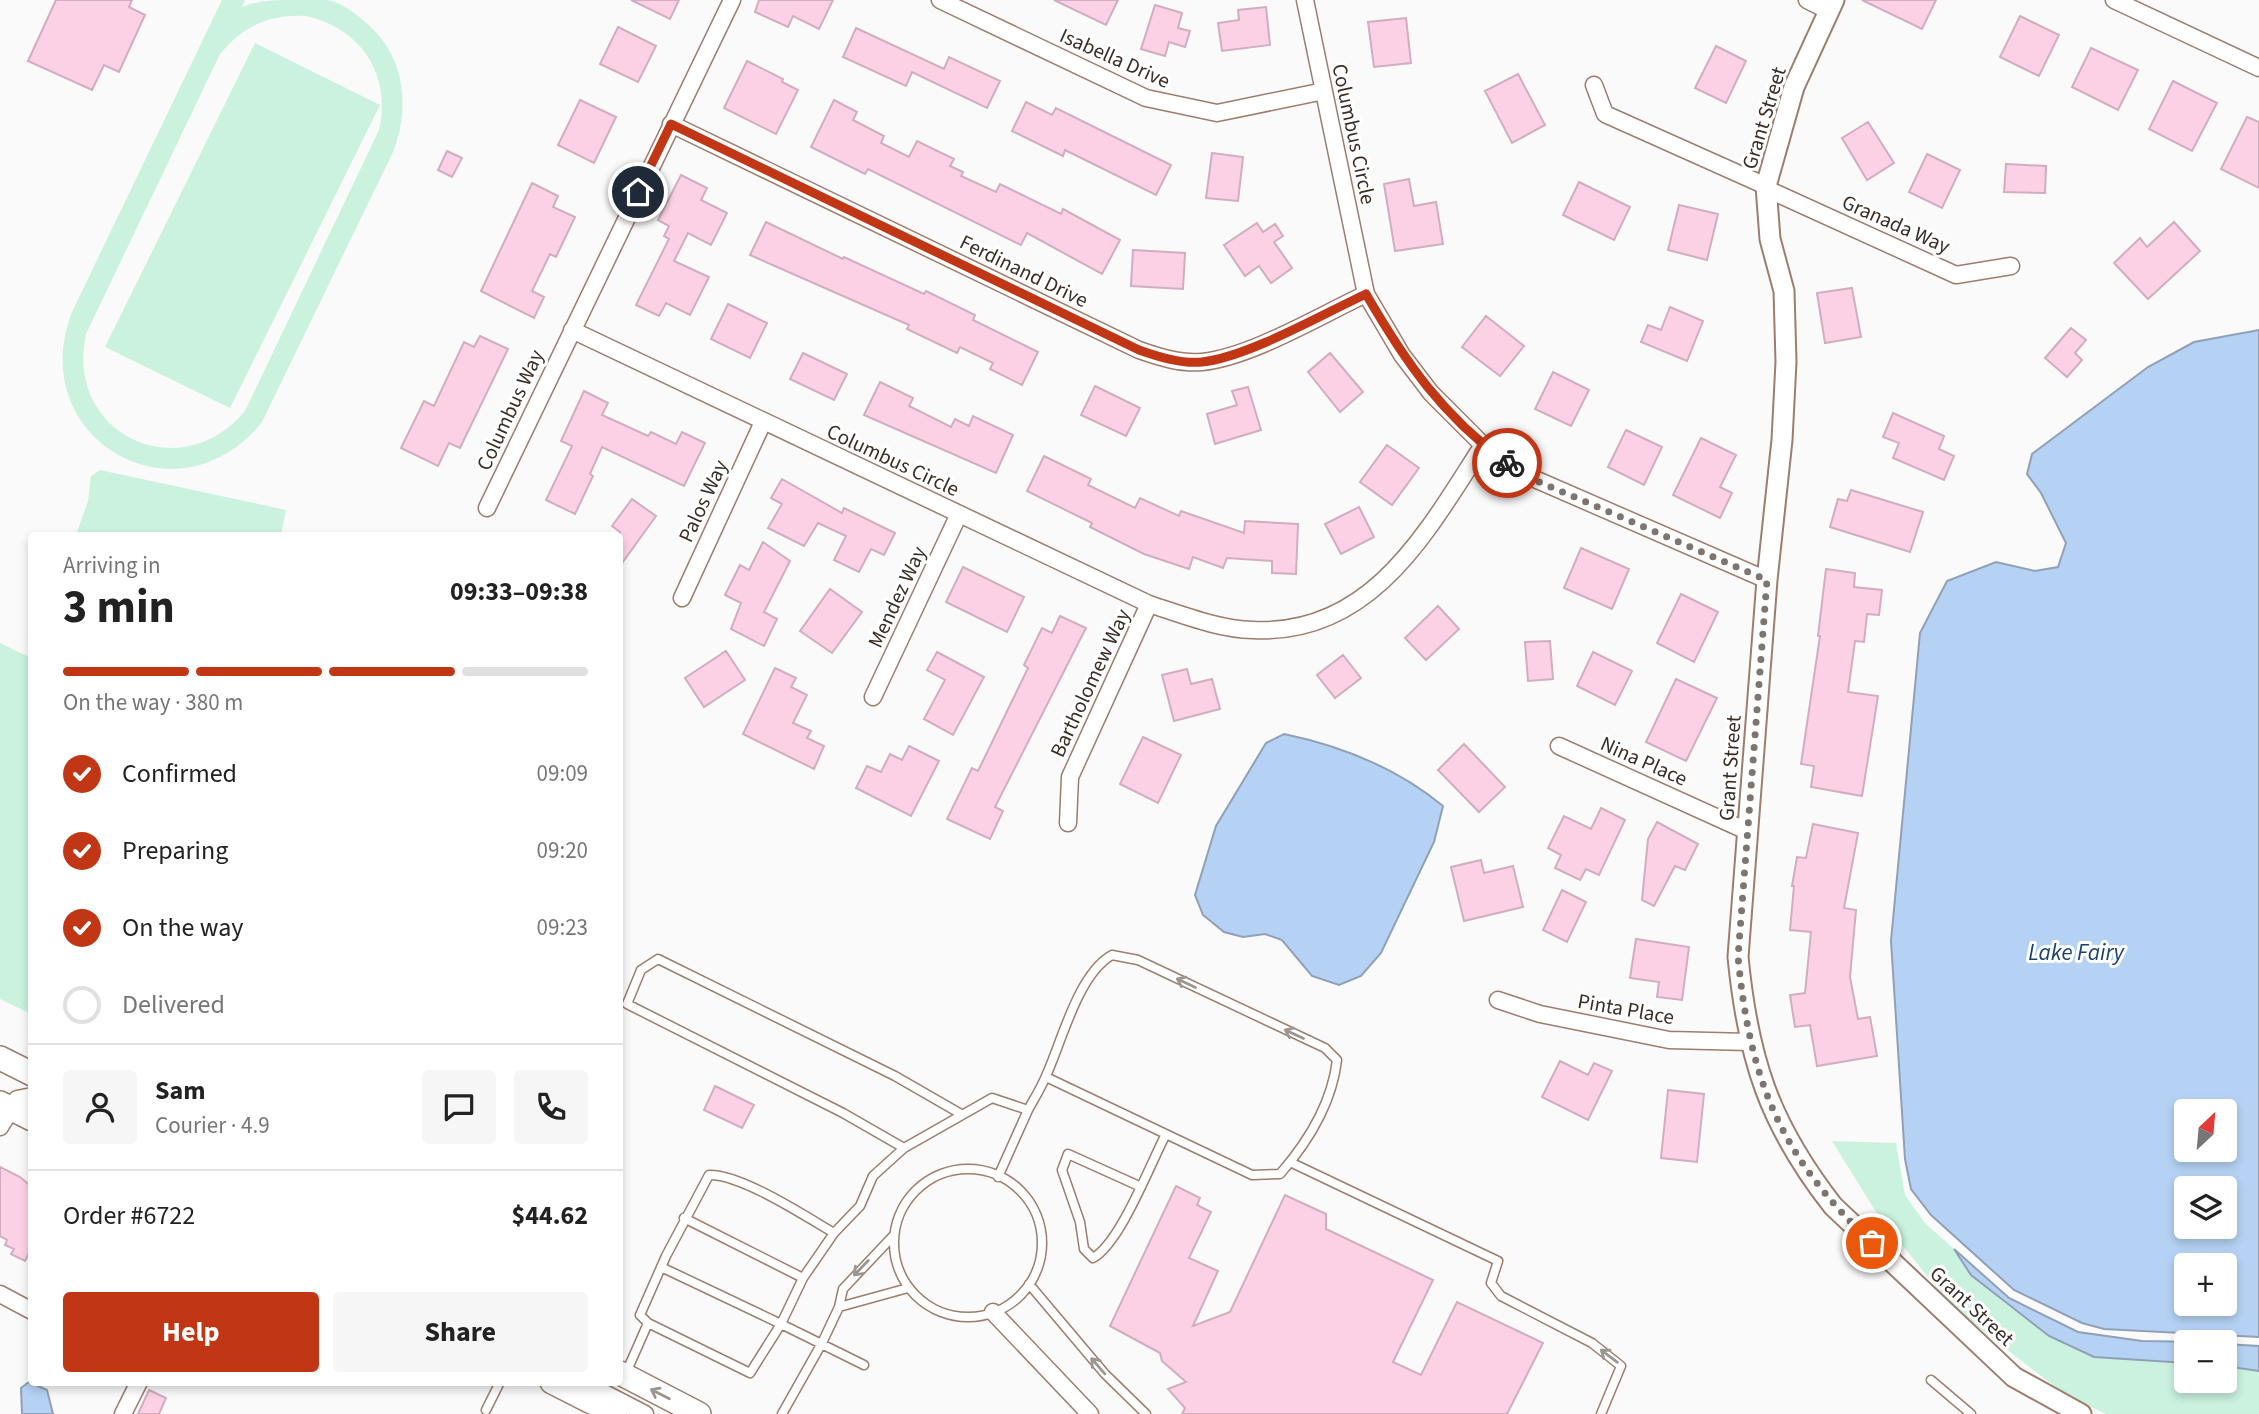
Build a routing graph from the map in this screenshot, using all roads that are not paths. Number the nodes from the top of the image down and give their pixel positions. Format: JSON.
{"nodes":[{"id":1,"x":732,"y":0,"type":"edge"},
{"id":2,"x":940,"y":0,"type":"edge"},
{"id":3,"x":1305,"y":0,"type":"edge"},
{"id":4,"x":1807,"y":0,"type":"edge"},
{"id":5,"x":2114,"y":0,"type":"edge"},
{"id":6,"x":1832,"y":5,"type":"edge"},
{"id":7,"x":2259,"y":68,"type":"edge"},
{"id":8,"x":1594,"y":85,"type":"dead end"},
{"id":9,"x":1324,"y":91,"type":"junction"},
{"id":10,"x":671,"y":124,"type":"junction"},
{"id":11,"x":1767,"y":188,"type":"junction"},
{"id":12,"x":2011,"y":266,"type":"dead end"},
{"id":13,"x":1366,"y":294,"type":"junction"},
{"id":14,"x":572,"y":330,"type":"junction"},
{"id":15,"x":763,"y":422,"type":"junction"},
{"id":16,"x":1483,"y":445,"type":"junction"},
{"id":17,"x":487,"y":508,"type":"dead end"},
{"id":18,"x":959,"y":514,"type":"junction"},
{"id":19,"x":1767,"y":580,"type":"junction"},
{"id":20,"x":682,"y":598,"type":"dead end"},
{"id":21,"x":1149,"y":604,"type":"junction"},
{"id":22,"x":873,"y":697,"type":"dead end"},
{"id":23,"x":1559,"y":746,"type":"dead end"},
{"id":24,"x":1068,"y":822,"type":"dead end"},
{"id":25,"x":1749,"y":832,"type":"junction"},
{"id":26,"x":1498,"y":1000,"type":"dead end"},
{"id":27,"x":1749,"y":1042,"type":"junction"},
{"id":28,"x":0,"y":1058,"type":"edge"},
{"id":29,"x":28,"y":1072,"type":"edge"},
{"id":30,"x":1046,"y":1077,"type":"junction"},
{"id":31,"x":28,"y":1097,"type":"edge"},
{"id":32,"x":1027,"y":1110,"type":"junction"},
{"id":33,"x":3,"y":1113,"type":"edge"},
{"id":34,"x":961,"y":1114,"type":"junction"},
{"id":35,"x":28,"y":1118,"type":"edge"},
{"id":36,"x":1165,"y":1136,"type":"junction"},
{"id":37,"x":904,"y":1147,"type":"junction"},
{"id":38,"x":1290,"y":1162,"type":"junction"},
{"id":39,"x":998,"y":1177,"type":"junction"},
{"id":40,"x":1139,"y":1186,"type":"junction"},
{"id":41,"x":684,"y":1218,"type":"junction"},
{"id":42,"x":834,"y":1233,"type":"junction"},
{"id":43,"x":894,"y":1236,"type":"junction"},
{"id":44,"x":661,"y":1267,"type":"junction"},
{"id":45,"x":803,"y":1278,"type":"junction"},
{"id":46,"x":1029,"y":1284,"type":"junction"},
{"id":47,"x":908,"y":1288,"type":"junction"},
{"id":48,"x":0,"y":1294,"type":"edge"},
{"id":49,"x":839,"y":1307,"type":"junction"},
{"id":50,"x":28,"y":1309,"type":"edge"},
{"id":51,"x":993,"y":1312,"type":"junction"},
{"id":52,"x":648,"y":1323,"type":"junction"},
{"id":53,"x":781,"y":1324,"type":"junction"},
{"id":54,"x":822,"y":1343,"type":"junction"},
{"id":55,"x":864,"y":1364,"type":"dead end"},
{"id":56,"x":623,"y":1373,"type":"edge"},
{"id":57,"x":623,"y":1376,"type":"edge"},
{"id":58,"x":1931,"y":1380,"type":"dead end"},
{"id":59,"x":137,"y":1386,"type":"edge"},
{"id":60,"x":498,"y":1386,"type":"edge"},
{"id":61,"x":560,"y":1386,"type":"edge"},
{"id":62,"x":591,"y":1386,"type":"edge"},
{"id":63,"x":486,"y":1410,"type":"dead end"},
{"id":64,"x":123,"y":1414,"type":"edge"},
{"id":65,"x":615,"y":1414,"type":"edge"},
{"id":66,"x":645,"y":1414,"type":"edge"},
{"id":67,"x":699,"y":1414,"type":"edge"},
{"id":68,"x":782,"y":1414,"type":"edge"},
{"id":69,"x":1090,"y":1414,"type":"edge"},
{"id":70,"x":1146,"y":1414,"type":"edge"},
{"id":71,"x":1601,"y":1414,"type":"edge"},
{"id":72,"x":1971,"y":1414,"type":"edge"},
{"id":73,"x":2081,"y":1414,"type":"edge"}],
"edges":[{"from":1,"to":10,"type":"street"},
{"from":2,"to":9,"type":"street","name":"Isabella Drive"},
{"from":3,"to":9,"type":"street","name":"Columbus Circle"},
{"from":4,"to":6,"type":"street"},
{"from":5,"to":7,"type":"street"},
{"from":6,"to":11,"type":"street","name":"Grant Street"},
{"from":8,"to":11,"type":"street","name":"Granada Way"},
{"from":9,"to":13,"type":"street","name":"Columbus Circle"},
{"from":10,"to":13,"type":"street","name":"Ferdinand Drive"},
{"from":10,"to":14,"type":"street"},
{"from":11,"to":12,"type":"street","name":"Granada Way"},
{"from":11,"to":19,"type":"street","name":"Grant Street"},
{"from":13,"to":16,"type":"street","name":"Columbus Circle"},
{"from":14,"to":15,"type":"street","name":"Columbus Circle"},
{"from":14,"to":17,"type":"street","name":"Columbus Way"},
{"from":15,"to":18,"type":"street","name":"Columbus Circle"},
{"from":15,"to":20,"type":"street","name":"Palos Way"},
{"from":16,"to":19,"type":"street","name":"Columbus Circle"},
{"from":16,"to":21,"type":"street","name":"Columbus Circle"},
{"from":18,"to":21,"type":"street","name":"Columbus Circle"},
{"from":18,"to":22,"type":"street","name":"Mendez Way"},
{"from":19,"to":25,"type":"street","name":"Grant Street"},
{"from":21,"to":24,"type":"street","name":"Bartholomew Way"},
{"from":23,"to":25,"type":"street","name":"Nina Place"},
{"from":25,"to":27,"type":"street","name":"Grant Street"},
{"from":26,"to":27,"type":"street","name":"Pinta Place"},
{"from":27,"to":73,"type":"street","name":"Grant Street"},
{"from":28,"to":29,"type":"main road"},
{"from":30,"to":32,"type":"lane"},
{"from":30,"to":36,"type":"lane"},
{"from":38,"to":30,"type":"lane","one_way":true},
{"from":31,"to":33,"type":"street"},
{"from":32,"to":34,"type":"lane"},
{"from":32,"to":39,"type":"lane"},
{"from":33,"to":35,"type":"main road"},
{"from":34,"to":37,"type":"lane"},
{"from":34,"to":37,"type":"lane"},
{"from":36,"to":38,"type":"lane"},
{"from":36,"to":40,"type":"lane"},
{"from":37,"to":42,"type":"lane"},
{"from":71,"to":38,"type":"lane","one_way":true},
{"from":39,"to":43,"type":"lane"},
{"from":39,"to":46,"type":"lane"},
{"from":40,"to":40,"type":"lane"},
{"from":41,"to":42,"type":"lane"},
{"from":41,"to":44,"type":"lane"},
{"from":41,"to":45,"type":"lane"},
{"from":42,"to":45,"type":"lane"},
{"from":43,"to":47,"type":"lane"},
{"from":43,"to":49,"type":"lane","one_way":true},
{"from":44,"to":52,"type":"lane"},
{"from":44,"to":53,"type":"lane"},
{"from":45,"to":53,"type":"lane"},
{"from":46,"to":51,"type":"lane"},
{"from":70,"to":46,"type":"lane","one_way":true},
{"from":47,"to":49,"type":"lane"},
{"from":47,"to":51,"type":"lane"},
{"from":48,"to":50,"type":"street"},
{"from":49,"to":54,"type":"lane"},
{"from":51,"to":69,"type":"street"},
{"from":52,"to":53,"type":"lane"},
{"from":52,"to":56,"type":"lane"},
{"from":53,"to":54,"type":"lane"},
{"from":54,"to":55,"type":"lane"},
{"from":54,"to":68,"type":"lane"},
{"from":67,"to":57,"type":"main road","one_way":true},
{"from":58,"to":72,"type":"lane"},
{"from":59,"to":64,"type":"street"},
{"from":60,"to":63,"type":"lane"},
{"from":61,"to":65,"type":"main road"},
{"from":62,"to":66,"type":"street"}]}
